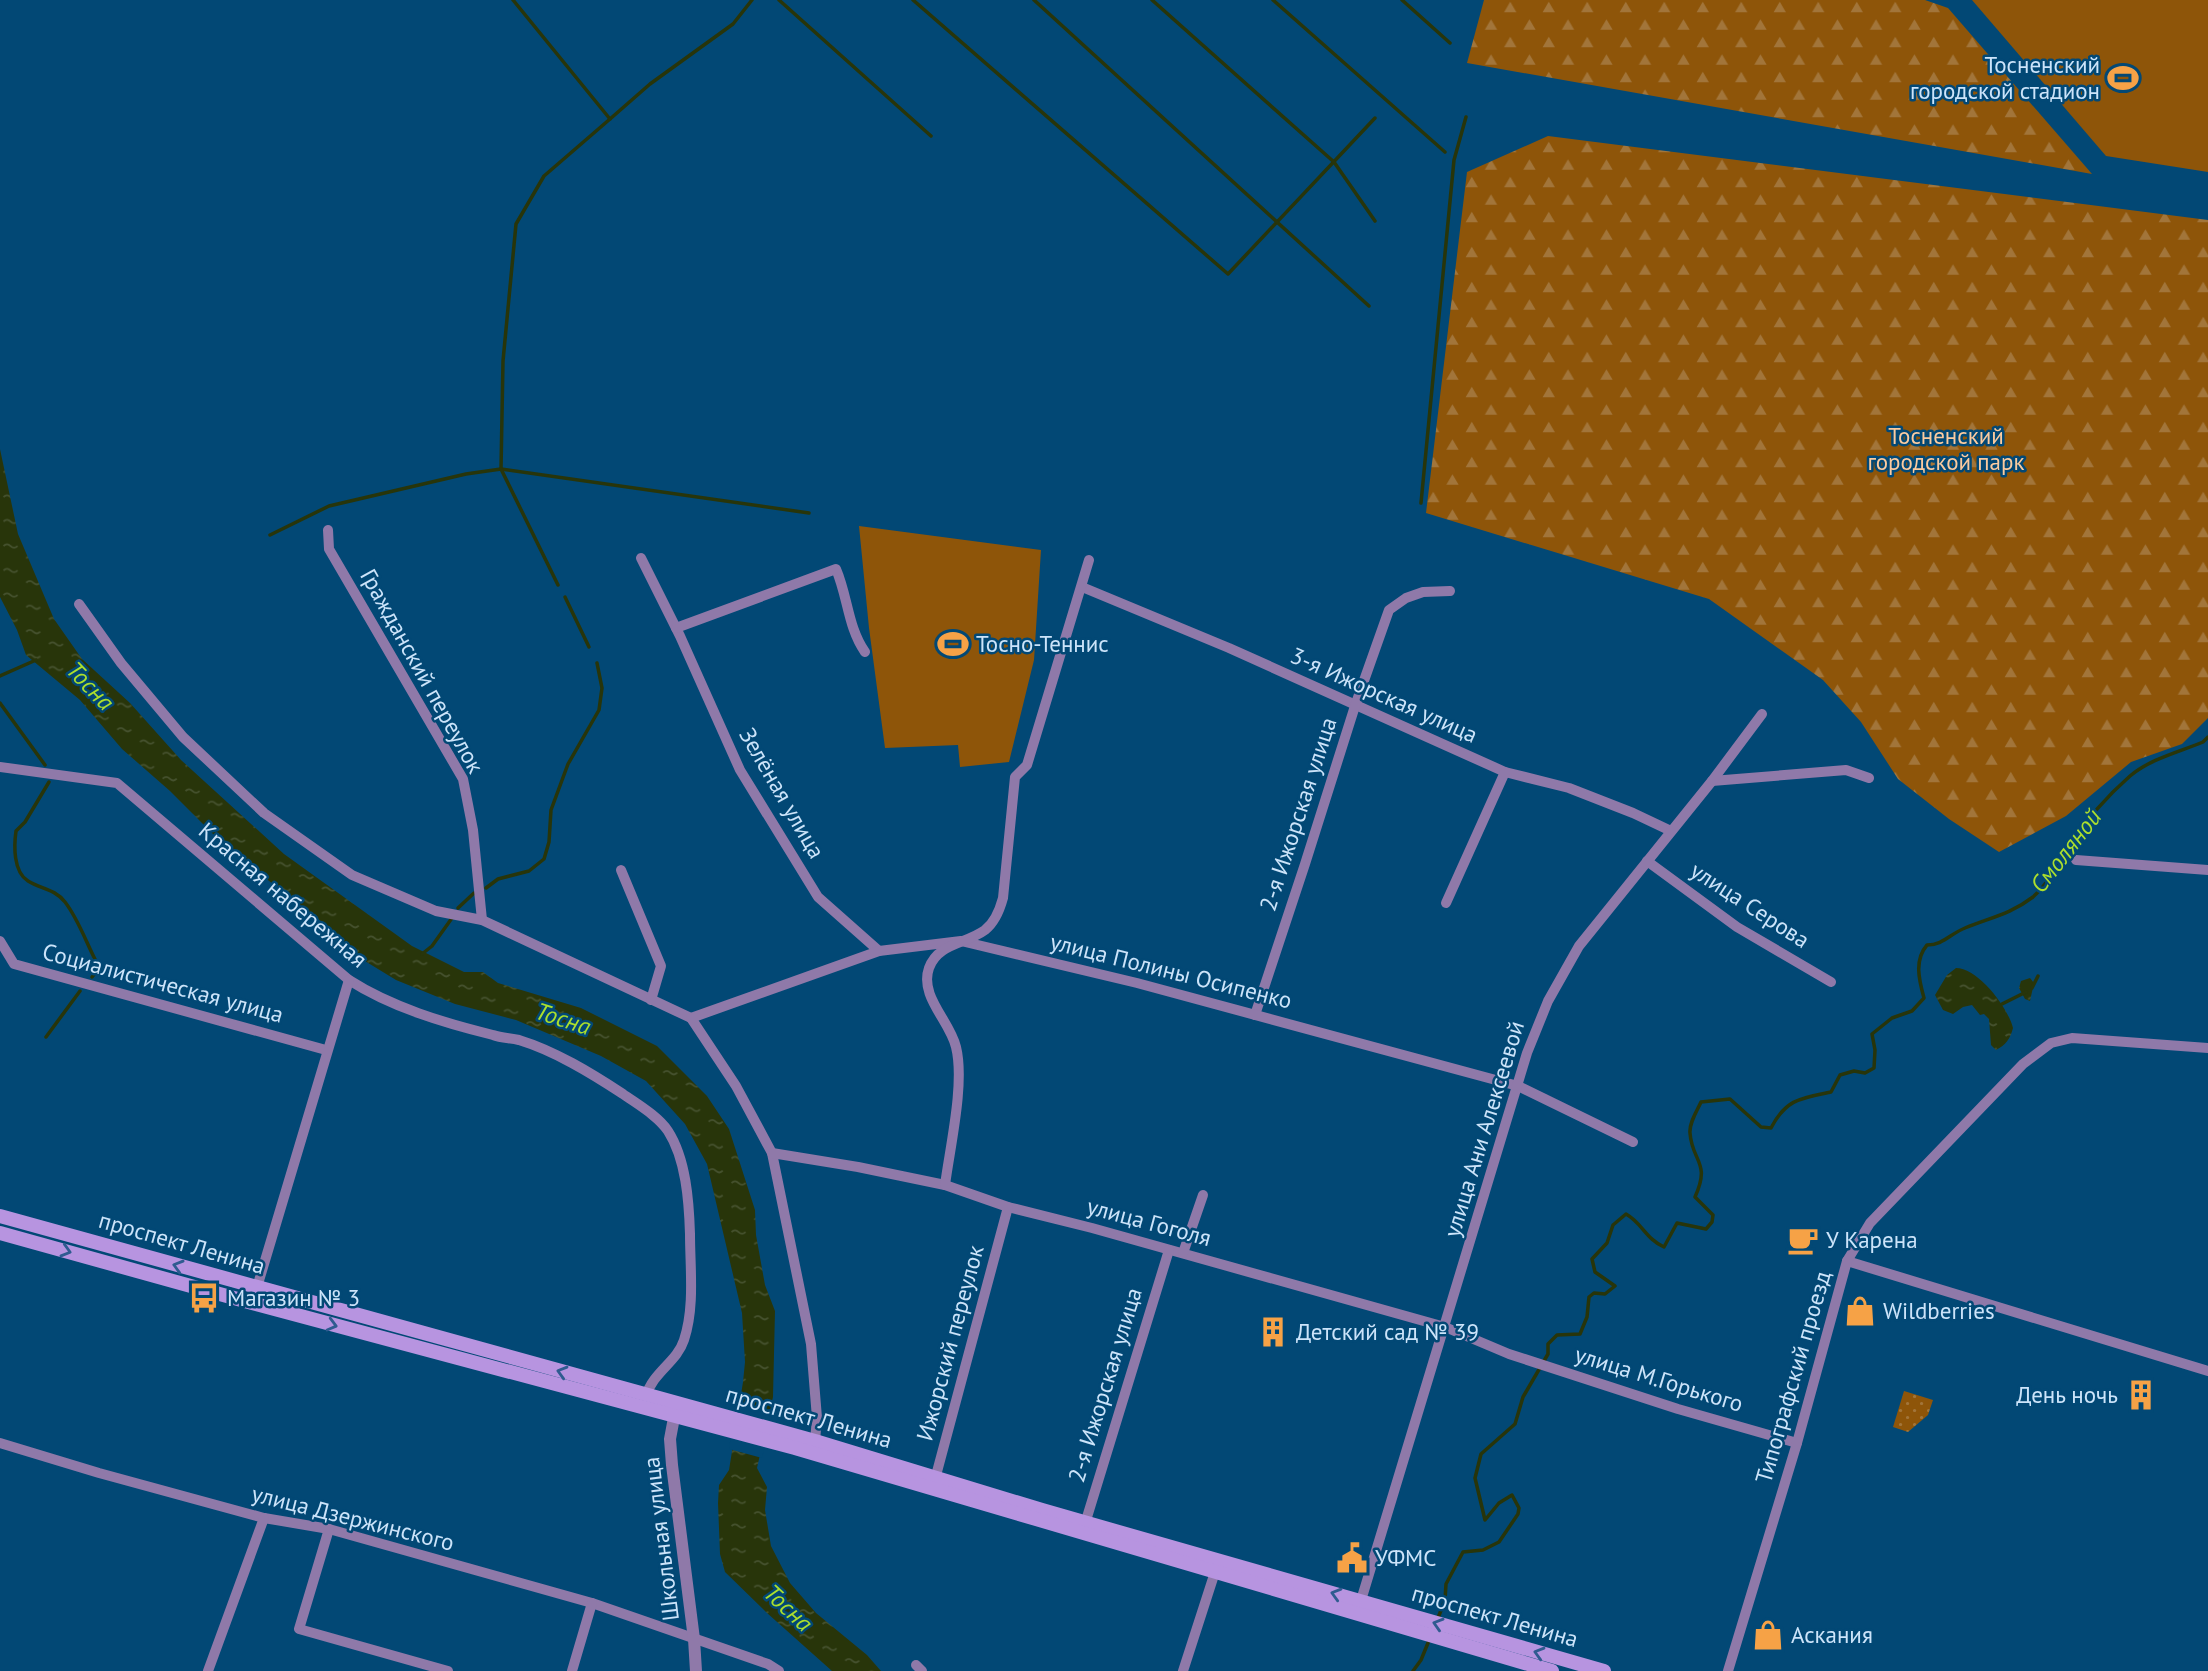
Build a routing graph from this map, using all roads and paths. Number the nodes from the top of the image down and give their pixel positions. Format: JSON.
{"nodes":[{"id":1,"x":328,"y":530,"type":"dead end"},
{"id":2,"x":641,"y":558,"type":"dead end"},
{"id":3,"x":1089,"y":560,"type":"dead end"},
{"id":4,"x":1082,"y":587,"type":"junction"},
{"id":5,"x":1450,"y":591,"type":"dead end"},
{"id":6,"x":79,"y":604,"type":"dead end"},
{"id":7,"x":676,"y":628,"type":"junction"},
{"id":8,"x":865,"y":652,"type":"dead end"},
{"id":9,"x":1355,"y":706,"type":"junction"},
{"id":10,"x":1762,"y":714,"type":"dead end"},
{"id":11,"x":0,"y":767,"type":"edge"},
{"id":12,"x":1505,"y":772,"type":"junction"},
{"id":13,"x":1870,"y":778,"type":"dead end"},
{"id":14,"x":1712,"y":781,"type":"junction"},
{"id":15,"x":1671,"y":831,"type":"junction"},
{"id":16,"x":2076,"y":860,"type":"dead end"},
{"id":17,"x":1647,"y":861,"type":"junction"},
{"id":18,"x":621,"y":870,"type":"dead end"},
{"id":19,"x":2208,"y":870,"type":"edge"},
{"id":20,"x":1446,"y":903,"type":"dead end"},
{"id":21,"x":482,"y":920,"type":"junction"},
{"id":22,"x":0,"y":941,"type":"edge"},
{"id":23,"x":961,"y":941,"type":"junction"},
{"id":24,"x":879,"y":951,"type":"junction"},
{"id":25,"x":349,"y":980,"type":"junction"},
{"id":26,"x":1831,"y":982,"type":"dead end"},
{"id":27,"x":651,"y":1000,"type":"junction"},
{"id":28,"x":1255,"y":1014,"type":"junction"},
{"id":29,"x":691,"y":1018,"type":"junction"},
{"id":30,"x":2208,"y":1048,"type":"edge"},
{"id":31,"x":327,"y":1050,"type":"junction"},
{"id":32,"x":1518,"y":1086,"type":"junction"},
{"id":33,"x":1633,"y":1142,"type":"dead end"},
{"id":34,"x":772,"y":1153,"type":"junction"},
{"id":35,"x":945,"y":1185,"type":"junction"},
{"id":36,"x":1203,"y":1195,"type":"dead end"},
{"id":37,"x":1008,"y":1207,"type":"junction"},
{"id":38,"x":0,"y":1216,"type":"edge"},
{"id":39,"x":0,"y":1233,"type":"edge"},
{"id":40,"x":1169,"y":1250,"type":"junction"},
{"id":41,"x":1183,"y":1253,"type":"junction"},
{"id":42,"x":1847,"y":1261,"type":"junction"},
{"id":43,"x":257,"y":1287,"type":"junction"},
{"id":44,"x":252,"y":1303,"type":"junction"},
{"id":45,"x":1445,"y":1327,"type":"junction"},
{"id":46,"x":1509,"y":1353,"type":"joint"},
{"id":47,"x":2208,"y":1371,"type":"edge"},
{"id":48,"x":646,"y":1396,"type":"junction"},
{"id":49,"x":676,"y":1409,"type":"junction"},
{"id":50,"x":815,"y":1441,"type":"junction"},
{"id":51,"x":797,"y":1442,"type":"junction"},
{"id":52,"x":0,"y":1443,"type":"edge"},
{"id":53,"x":1797,"y":1443,"type":"junction"},
{"id":54,"x":934,"y":1484,"type":"junction"},
{"id":55,"x":264,"y":1518,"type":"junction"},
{"id":56,"x":1084,"y":1528,"type":"junction"},
{"id":57,"x":329,"y":1530,"type":"junction"},
{"id":58,"x":1215,"y":1572,"type":"junction"},
{"id":59,"x":592,"y":1604,"type":"junction"},
{"id":60,"x":1359,"y":1607,"type":"junction"},
{"id":61,"x":694,"y":1639,"type":"junction"},
{"id":62,"x":1471,"y":1641,"type":"junction"},
{"id":63,"x":208,"y":1671,"type":"edge"},
{"id":64,"x":448,"y":1671,"type":"edge"},
{"id":65,"x":572,"y":1671,"type":"edge"},
{"id":66,"x":696,"y":1671,"type":"edge"},
{"id":67,"x":779,"y":1671,"type":"edge"},
{"id":68,"x":1183,"y":1671,"type":"edge"},
{"id":69,"x":1552,"y":1671,"type":"edge"},
{"id":70,"x":1604,"y":1671,"type":"edge"},
{"id":71,"x":1728,"y":1671,"type":"edge"}],
"edges":[{"from":1,"to":21,"type":"street","name":"Гражданский переулок"},
{"from":2,"to":7,"type":"street","name":"Зелёная улица"},
{"from":3,"to":4,"type":"street"},
{"from":4,"to":9,"type":"street","name":"3-я Ижорская улица"},
{"from":4,"to":23,"type":"street"},
{"from":5,"to":9,"type":"street","name":"2-я Ижорская улица"},
{"from":6,"to":21,"type":"street"},
{"from":7,"to":8,"type":"street"},
{"from":7,"to":24,"type":"street","name":"Зелёная улица"},
{"from":9,"to":12,"type":"street","name":"3-я Ижорская улица"},
{"from":9,"to":28,"type":"street","name":"2-я Ижорская улица"},
{"from":10,"to":14,"type":"street","name":"улица Ани Алексеевой"},
{"from":11,"to":25,"type":"street","name":"Красная набережная"},
{"from":12,"to":15,"type":"street","name":"3-я Ижорская улица"},
{"from":12,"to":20,"type":"street"},
{"from":13,"to":14,"type":"street"},
{"from":14,"to":15,"type":"street","name":"улица Ани Алексеевой"},
{"from":15,"to":17,"type":"street","name":"улица Ани Алексеевой"},
{"from":16,"to":19,"type":"street"},
{"from":17,"to":26,"type":"street","name":"улица Серова"},
{"from":17,"to":32,"type":"street","name":"улица Ани Алексеевой"},
{"from":18,"to":27,"type":"street"},
{"from":21,"to":27,"type":"street"},
{"from":22,"to":31,"type":"street","name":"Социалистическая улица"},
{"from":23,"to":24,"type":"street","name":"улица Полины Осипенко"},
{"from":23,"to":28,"type":"street","name":"улица Полины Осипенко"},
{"from":23,"to":35,"type":"street"},
{"from":24,"to":29,"type":"street","name":"улица Полины Осипенко"},
{"from":25,"to":31,"type":"street"},
{"from":25,"to":48,"type":"street","name":"Красная набережная"},
{"from":27,"to":29,"type":"street"},
{"from":28,"to":32,"type":"street","name":"улица Полины Осипенко"},
{"from":29,"to":34,"type":"street"},
{"from":30,"to":42,"type":"street","name":"Типографский проезд"},
{"from":31,"to":43,"type":"street"},
{"from":32,"to":33,"type":"street","name":"улица Полины Осипенко"},
{"from":32,"to":45,"type":"street","name":"улица Ани Алексеевой"},
{"from":34,"to":35,"type":"street","name":"улица Гоголя"},
{"from":34,"to":50,"type":"street"},
{"from":35,"to":37,"type":"street","name":"улица Гоголя"},
{"from":36,"to":41,"type":"street"},
{"from":37,"to":40,"type":"street","name":"улица Гоголя"},
{"from":37,"to":54,"type":"street","name":"Ижорский переулок"},
{"from":43,"to":38,"type":"main road","name":"проспект Ленина","one_way":true},
{"from":39,"to":44,"type":"main road","name":"проспект Ленина","one_way":true},
{"from":40,"to":41,"type":"street","name":"улица Гоголя"},
{"from":40,"to":56,"type":"street","name":"2-я Ижорская улица"},
{"from":41,"to":45,"type":"street","name":"улица Гоголя"},
{"from":42,"to":47,"type":"street"},
{"from":42,"to":53,"type":"street","name":"Типографский проезд"},
{"from":43,"to":44,"type":"street"},
{"from":48,"to":43,"type":"main road","name":"проспект Ленина","one_way":true},
{"from":44,"to":49,"type":"main road","name":"проспект Ленина","one_way":true},
{"from":45,"to":46,"type":"street","name":"улица Гоголя"},
{"from":45,"to":60,"type":"street","name":"улица Ани Алексеевой"},
{"from":46,"to":53,"type":"street","name":"улица М.Горького"},
{"from":48,"to":49,"type":"main road","name":"проспект Ленина"},
{"from":49,"to":51,"type":"main road","name":"проспект Ленина"},
{"from":49,"to":61,"type":"street","name":"Школьная улица"},
{"from":50,"to":51,"type":"main road","name":"проспект Ленина"},
{"from":50,"to":54,"type":"main road","name":"проспект Ленина"},
{"from":51,"to":54,"type":"main road","name":"проспект Ленина"},
{"from":52,"to":55,"type":"street","name":"улица Дзержинского"},
{"from":53,"to":71,"type":"street","name":"Типографский проезд"},
{"from":54,"to":56,"type":"main road","name":"проспект Ленина"},
{"from":55,"to":57,"type":"street","name":"улица Дзержинского"},
{"from":55,"to":63,"type":"street"},
{"from":56,"to":58,"type":"main road","name":"проспект Ленина"},
{"from":60,"to":56,"type":"main road","name":"проспект Ленина","one_way":true},
{"from":57,"to":59,"type":"street","name":"улица Дзержинского"},
{"from":57,"to":64,"type":"street"},
{"from":58,"to":60,"type":"main road","name":"проспект Ленина"},
{"from":58,"to":68,"type":"street"},
{"from":59,"to":61,"type":"street","name":"улица Дзержинского"},
{"from":59,"to":65,"type":"street"},
{"from":60,"to":62,"type":"main road","name":"проспект Ленина"},
{"from":61,"to":66,"type":"street","name":"Школьная улица"},
{"from":61,"to":67,"type":"street"},
{"from":62,"to":69,"type":"main road","name":"проспект Ленина"},
{"from":70,"to":62,"type":"main road","name":"проспект Ленина","one_way":true}]}
